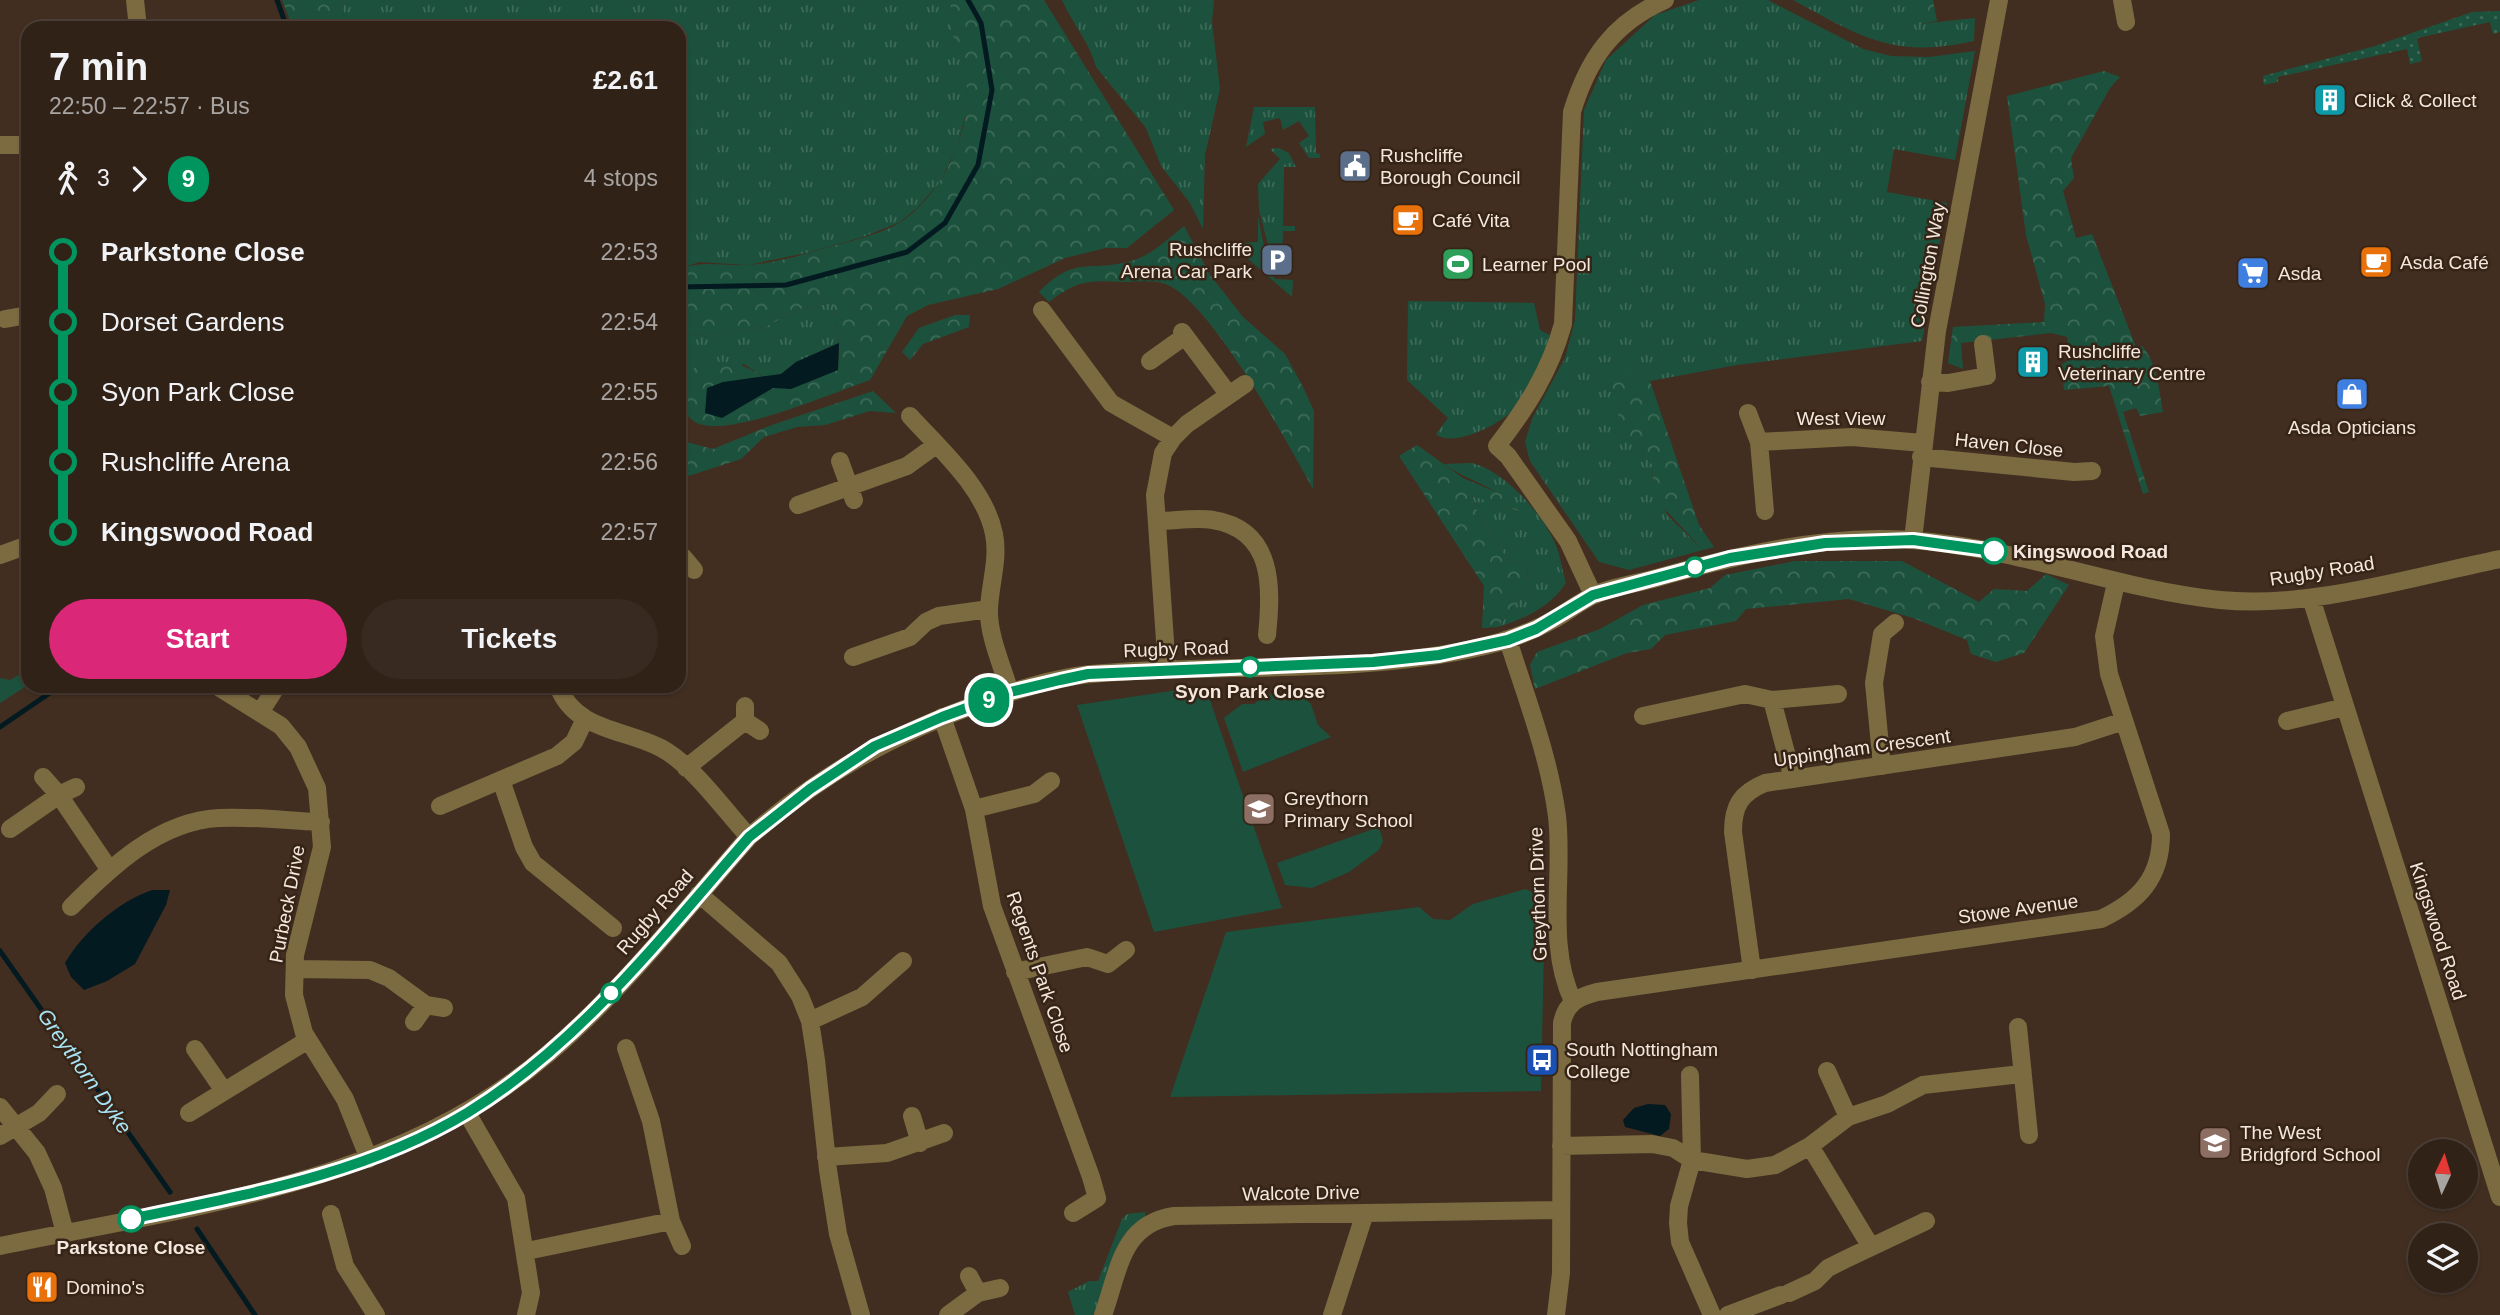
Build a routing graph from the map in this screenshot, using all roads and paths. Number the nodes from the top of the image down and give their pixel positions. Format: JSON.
{"nodes":[{"id":1,"x":135,"y":0,"type":"edge"},
{"id":2,"x":1665,"y":0,"type":"edge"},
{"id":3,"x":1999,"y":0,"type":"edge"},
{"id":4,"x":2122,"y":0,"type":"edge"},
{"id":5,"x":137,"y":21,"type":"edge"},
{"id":6,"x":2126,"y":22,"type":"dead end"},
{"id":7,"x":0,"y":145,"type":"edge"},
{"id":8,"x":21,"y":145,"type":"edge"},
{"id":9,"x":1042,"y":310,"type":"dead end"},
{"id":10,"x":21,"y":316,"type":"edge"},
{"id":11,"x":5,"y":319,"type":"dead end"},
{"id":12,"x":1084,"y":335,"type":"dead end"},
{"id":13,"x":1983,"y":344,"type":"dead end"},
{"id":14,"x":1069,"y":346,"type":"junction"},
{"id":15,"x":1150,"y":361,"type":"dead end"},
{"id":16,"x":1930,"y":382,"type":"junction"},
{"id":17,"x":1245,"y":384,"type":"dead end"},
{"id":18,"x":1229,"y":395,"type":"junction"},
{"id":19,"x":1748,"y":413,"type":"dead end"},
{"id":20,"x":910,"y":416,"type":"dead end"},
{"id":21,"x":1173,"y":438,"type":"junction"},
{"id":22,"x":1759,"y":442,"type":"junction"},
{"id":23,"x":936,"y":445,"type":"junction"},
{"id":24,"x":1922,"y":450,"type":"junction"},
{"id":25,"x":840,"y":461,"type":"dead end"},
{"id":26,"x":2092,"y":471,"type":"dead end"},
{"id":27,"x":851,"y":493,"type":"junction"},
{"id":28,"x":798,"y":505,"type":"dead end"},
{"id":29,"x":1765,"y":512,"type":"dead end"},
{"id":30,"x":1157,"y":521,"type":"junction"},
{"id":31,"x":1913,"y":540,"type":"junction"},
{"id":32,"x":21,"y":548,"type":"edge"},
{"id":33,"x":0,"y":555,"type":"edge"},
{"id":34,"x":2500,"y":559,"type":"edge"},
{"id":35,"x":2116,"y":583,"type":"junction"},
{"id":36,"x":1593,"y":595,"type":"junction"},
{"id":37,"x":2311,"y":598,"type":"junction"},
{"id":38,"x":989,"y":610,"type":"junction"},
{"id":39,"x":1895,"y":623,"type":"dead end"},
{"id":40,"x":1263,"y":629,"type":"dead end"},
{"id":41,"x":1508,"y":640,"type":"junction"},
{"id":42,"x":853,"y":657,"type":"dead end"},
{"id":43,"x":1167,"y":670,"type":"junction"},
{"id":44,"x":1010,"y":692,"type":"junction"},
{"id":45,"x":229,"y":693,"type":"edge"},
{"id":46,"x":273,"y":693,"type":"edge"},
{"id":47,"x":562,"y":693,"type":"edge"},
{"id":48,"x":1838,"y":694,"type":"dead end"},
{"id":49,"x":1772,"y":700,"type":"junction"},
{"id":50,"x":2345,"y":707,"type":"junction"},
{"id":51,"x":261,"y":711,"type":"junction"},
{"id":52,"x":1643,"y":716,"type":"dead end"},
{"id":53,"x":942,"y":717,"type":"junction"},
{"id":54,"x":585,"y":719,"type":"junction"},
{"id":55,"x":2124,"y":721,"type":"junction"},
{"id":56,"x":2287,"y":721,"type":"dead end"},
{"id":57,"x":760,"y":731,"type":"dead end"},
{"id":58,"x":1882,"y":766,"type":"junction"},
{"id":59,"x":686,"y":768,"type":"junction"},
{"id":60,"x":43,"y":776,"type":"dead end"},
{"id":61,"x":1794,"y":779,"type":"junction"},
{"id":62,"x":500,"y":780,"type":"junction"},
{"id":63,"x":1051,"y":781,"type":"dead end"},
{"id":64,"x":76,"y":787,"type":"dead end"},
{"id":65,"x":59,"y":795,"type":"junction"},
{"id":66,"x":440,"y":806,"type":"dead end"},
{"id":67,"x":974,"y":809,"type":"junction"},
{"id":68,"x":321,"y":822,"type":"junction"},
{"id":69,"x":10,"y":829,"type":"dead end"},
{"id":70,"x":749,"y":837,"type":"junction"},
{"id":71,"x":109,"y":869,"type":"junction"},
{"id":72,"x":699,"y":894,"type":"junction"},
{"id":73,"x":71,"y":907,"type":"dead end"},
{"id":74,"x":613,"y":928,"type":"dead end"},
{"id":75,"x":1126,"y":950,"type":"dead end"},
{"id":76,"x":903,"y":961,"type":"dead end"},
{"id":77,"x":295,"y":969,"type":"junction"},
{"id":78,"x":1752,"y":970,"type":"junction"},
{"id":79,"x":1015,"y":972,"type":"junction"},
{"id":80,"x":1573,"y":1001,"type":"junction"},
{"id":81,"x":426,"y":1005,"type":"junction"},
{"id":82,"x":444,"y":1008,"type":"dead end"},
{"id":83,"x":810,"y":1021,"type":"junction"},
{"id":84,"x":414,"y":1022,"type":"dead end"},
{"id":85,"x":2018,"y":1027,"type":"dead end"},
{"id":86,"x":308,"y":1041,"type":"junction"},
{"id":87,"x":625,"y":1048,"type":"dead end"},
{"id":88,"x":195,"y":1049,"type":"dead end"},
{"id":89,"x":1827,"y":1071,"type":"dead end"},
{"id":90,"x":2021,"y":1074,"type":"junction"},
{"id":91,"x":1690,"y":1075,"type":"dead end"},
{"id":92,"x":224,"y":1091,"type":"junction"},
{"id":93,"x":57,"y":1094,"type":"dead end"},
{"id":94,"x":0,"y":1107,"type":"edge"},
{"id":95,"x":190,"y":1113,"type":"dead end"},
{"id":96,"x":467,"y":1113,"type":"junction"},
{"id":97,"x":912,"y":1116,"type":"dead end"},
{"id":98,"x":1848,"y":1118,"type":"junction"},
{"id":99,"x":16,"y":1127,"type":"junction"},
{"id":100,"x":944,"y":1133,"type":"dead end"},
{"id":101,"x":2029,"y":1135,"type":"dead end"},
{"id":102,"x":0,"y":1136,"type":"edge"},
{"id":103,"x":920,"y":1143,"type":"junction"},
{"id":104,"x":1561,"y":1146,"type":"junction"},
{"id":105,"x":1810,"y":1146,"type":"junction"},
{"id":106,"x":826,"y":1157,"type":"junction"},
{"id":107,"x":369,"y":1159,"type":"junction"},
{"id":108,"x":1692,"y":1160,"type":"junction"},
{"id":109,"x":2500,"y":1197,"type":"edge"},
{"id":110,"x":1561,"y":1210,"type":"junction"},
{"id":111,"x":1073,"y":1213,"type":"dead end"},
{"id":112,"x":1365,"y":1213,"type":"junction"},
{"id":113,"x":331,"y":1214,"type":"dead end"},
{"id":114,"x":671,"y":1221,"type":"junction"},
{"id":115,"x":1926,"y":1221,"type":"dead end"},
{"id":116,"x":65,"y":1233,"type":"junction"},
{"id":117,"x":0,"y":1246,"type":"edge"},
{"id":118,"x":682,"y":1246,"type":"dead end"},
{"id":119,"x":1871,"y":1247,"type":"junction"},
{"id":120,"x":527,"y":1251,"type":"junction"},
{"id":121,"x":969,"y":1276,"type":"dead end"},
{"id":122,"x":1000,"y":1288,"type":"dead end"},
{"id":123,"x":978,"y":1293,"type":"junction"},
{"id":124,"x":376,"y":1315,"type":"edge"},
{"id":125,"x":526,"y":1315,"type":"edge"},
{"id":126,"x":861,"y":1315,"type":"edge"},
{"id":127,"x":948,"y":1315,"type":"edge"},
{"id":128,"x":1104,"y":1315,"type":"edge"},
{"id":129,"x":1332,"y":1315,"type":"edge"},
{"id":130,"x":1556,"y":1315,"type":"edge"},
{"id":131,"x":1712,"y":1315,"type":"edge"},
{"id":132,"x":1728,"y":1315,"type":"edge"}],
"edges":[{"from":1,"to":5,"type":"street"},
{"from":2,"to":36,"type":"street"},
{"from":3,"to":16,"type":"street","name":"Collington Way"},
{"from":4,"to":6,"type":"street"},
{"from":7,"to":8,"type":"street"},
{"from":9,"to":14,"type":"street"},
{"from":10,"to":11,"type":"street"},
{"from":12,"to":14,"type":"street"},
{"from":13,"to":16,"type":"street"},
{"from":14,"to":21,"type":"street"},
{"from":15,"to":18,"type":"street"},
{"from":16,"to":24,"type":"street","name":"Collington Way"},
{"from":17,"to":18,"type":"street"},
{"from":18,"to":21,"type":"street"},
{"from":19,"to":22,"type":"street"},
{"from":20,"to":23,"type":"street"},
{"from":21,"to":30,"type":"street"},
{"from":22,"to":24,"type":"street","name":"West View"},
{"from":22,"to":29,"type":"street"},
{"from":23,"to":27,"type":"street"},
{"from":23,"to":38,"type":"street"},
{"from":24,"to":26,"type":"street","name":"Haven Close"},
{"from":24,"to":31,"type":"street","name":"Collington Way"},
{"from":25,"to":27,"type":"street"},
{"from":27,"to":28,"type":"street"},
{"from":30,"to":40,"type":"street"},
{"from":30,"to":43,"type":"street"},
{"from":31,"to":35,"type":"street","name":"Rugby Road"},
{"from":31,"to":36,"type":"street","name":"Rugby Road"},
{"from":32,"to":33,"type":"street"},
{"from":34,"to":37,"type":"street","name":"Rugby Road"},
{"from":35,"to":37,"type":"street","name":"Rugby Road"},
{"from":35,"to":55,"type":"street","name":"Stowe Avenue"},
{"from":36,"to":41,"type":"street","name":"Rugby Road"},
{"from":37,"to":50,"type":"street","name":"Kingswood Road"},
{"from":38,"to":42,"type":"street"},
{"from":38,"to":44,"type":"street"},
{"from":39,"to":58,"type":"street"},
{"from":41,"to":43,"type":"street","name":"Rugby Road"},
{"from":41,"to":80,"type":"street","name":"Greythorn Drive"},
{"from":43,"to":44,"type":"street","name":"Rugby Road"},
{"from":44,"to":53,"type":"street","name":"Rugby Road"},
{"from":45,"to":51,"type":"street","name":"Purbeck Drive"},
{"from":46,"to":51,"type":"street"},
{"from":47,"to":54,"type":"street"},
{"from":48,"to":49,"type":"street"},
{"from":49,"to":52,"type":"street"},
{"from":49,"to":61,"type":"street"},
{"from":50,"to":56,"type":"street"},
{"from":50,"to":109,"type":"street","name":"Kingswood Road"},
{"from":51,"to":68,"type":"street","name":"Purbeck Drive"},
{"from":53,"to":67,"type":"street","name":"Regents Park Close"},
{"from":53,"to":70,"type":"street","name":"Rugby Road"},
{"from":54,"to":59,"type":"street"},
{"from":54,"to":62,"type":"street"},
{"from":55,"to":58,"type":"street","name":"Uppingham Crescent"},
{"from":55,"to":78,"type":"street","name":"Stowe Avenue"},
{"from":57,"to":59,"type":"street"},
{"from":58,"to":61,"type":"street","name":"Uppingham Crescent"},
{"from":59,"to":70,"type":"street"},
{"from":60,"to":65,"type":"street"},
{"from":61,"to":78,"type":"street","name":"Uppingham Crescent"},
{"from":62,"to":66,"type":"street"},
{"from":62,"to":74,"type":"street"},
{"from":63,"to":67,"type":"street"},
{"from":64,"to":65,"type":"street"},
{"from":65,"to":69,"type":"street"},
{"from":65,"to":71,"type":"street"},
{"from":67,"to":79,"type":"street","name":"Regents Park Close"},
{"from":68,"to":71,"type":"street"},
{"from":68,"to":77,"type":"street","name":"Purbeck Drive"},
{"from":70,"to":72,"type":"street","name":"Rugby Road"},
{"from":71,"to":73,"type":"street"},
{"from":72,"to":83,"type":"street"},
{"from":72,"to":96,"type":"street","name":"Rugby Road"},
{"from":75,"to":79,"type":"street"},
{"from":76,"to":83,"type":"street"},
{"from":77,"to":81,"type":"street"},
{"from":77,"to":86,"type":"street","name":"Purbeck Drive"},
{"from":78,"to":80,"type":"street","name":"Stowe Avenue"},
{"from":79,"to":111,"type":"street","name":"Regents Park Close"},
{"from":80,"to":104,"type":"street"},
{"from":81,"to":82,"type":"street"},
{"from":81,"to":84,"type":"street"},
{"from":83,"to":106,"type":"street"},
{"from":85,"to":90,"type":"street"},
{"from":86,"to":92,"type":"street"},
{"from":86,"to":107,"type":"street","name":"Purbeck Drive"},
{"from":87,"to":114,"type":"street"},
{"from":88,"to":92,"type":"street"},
{"from":89,"to":98,"type":"street"},
{"from":90,"to":98,"type":"street"},
{"from":90,"to":101,"type":"street"},
{"from":91,"to":108,"type":"street"},
{"from":92,"to":95,"type":"street"},
{"from":93,"to":99,"type":"street"},
{"from":94,"to":99,"type":"street"},
{"from":96,"to":107,"type":"street","name":"Rugby Road"},
{"from":96,"to":120,"type":"street"},
{"from":97,"to":103,"type":"street"},
{"from":98,"to":105,"type":"street"},
{"from":99,"to":102,"type":"street"},
{"from":99,"to":116,"type":"street"},
{"from":100,"to":103,"type":"street"},
{"from":103,"to":106,"type":"street"},
{"from":104,"to":108,"type":"street"},
{"from":104,"to":110,"type":"street"},
{"from":105,"to":108,"type":"street"},
{"from":105,"to":119,"type":"street"},
{"from":106,"to":126,"type":"street"},
{"from":107,"to":116,"type":"street","name":"Rugby Road"},
{"from":108,"to":131,"type":"street"},
{"from":110,"to":112,"type":"street","name":"Walcote Drive"},
{"from":110,"to":130,"type":"street"},
{"from":112,"to":128,"type":"street","name":"Walcote Drive"},
{"from":112,"to":129,"type":"street"},
{"from":113,"to":124,"type":"street"},
{"from":114,"to":118,"type":"street"},
{"from":114,"to":120,"type":"street"},
{"from":115,"to":119,"type":"street"},
{"from":116,"to":117,"type":"street","name":"Rugby Road"},
{"from":119,"to":132,"type":"street"},
{"from":120,"to":125,"type":"street"},
{"from":121,"to":123,"type":"street"},
{"from":122,"to":123,"type":"street"},
{"from":123,"to":127,"type":"street"}]}
